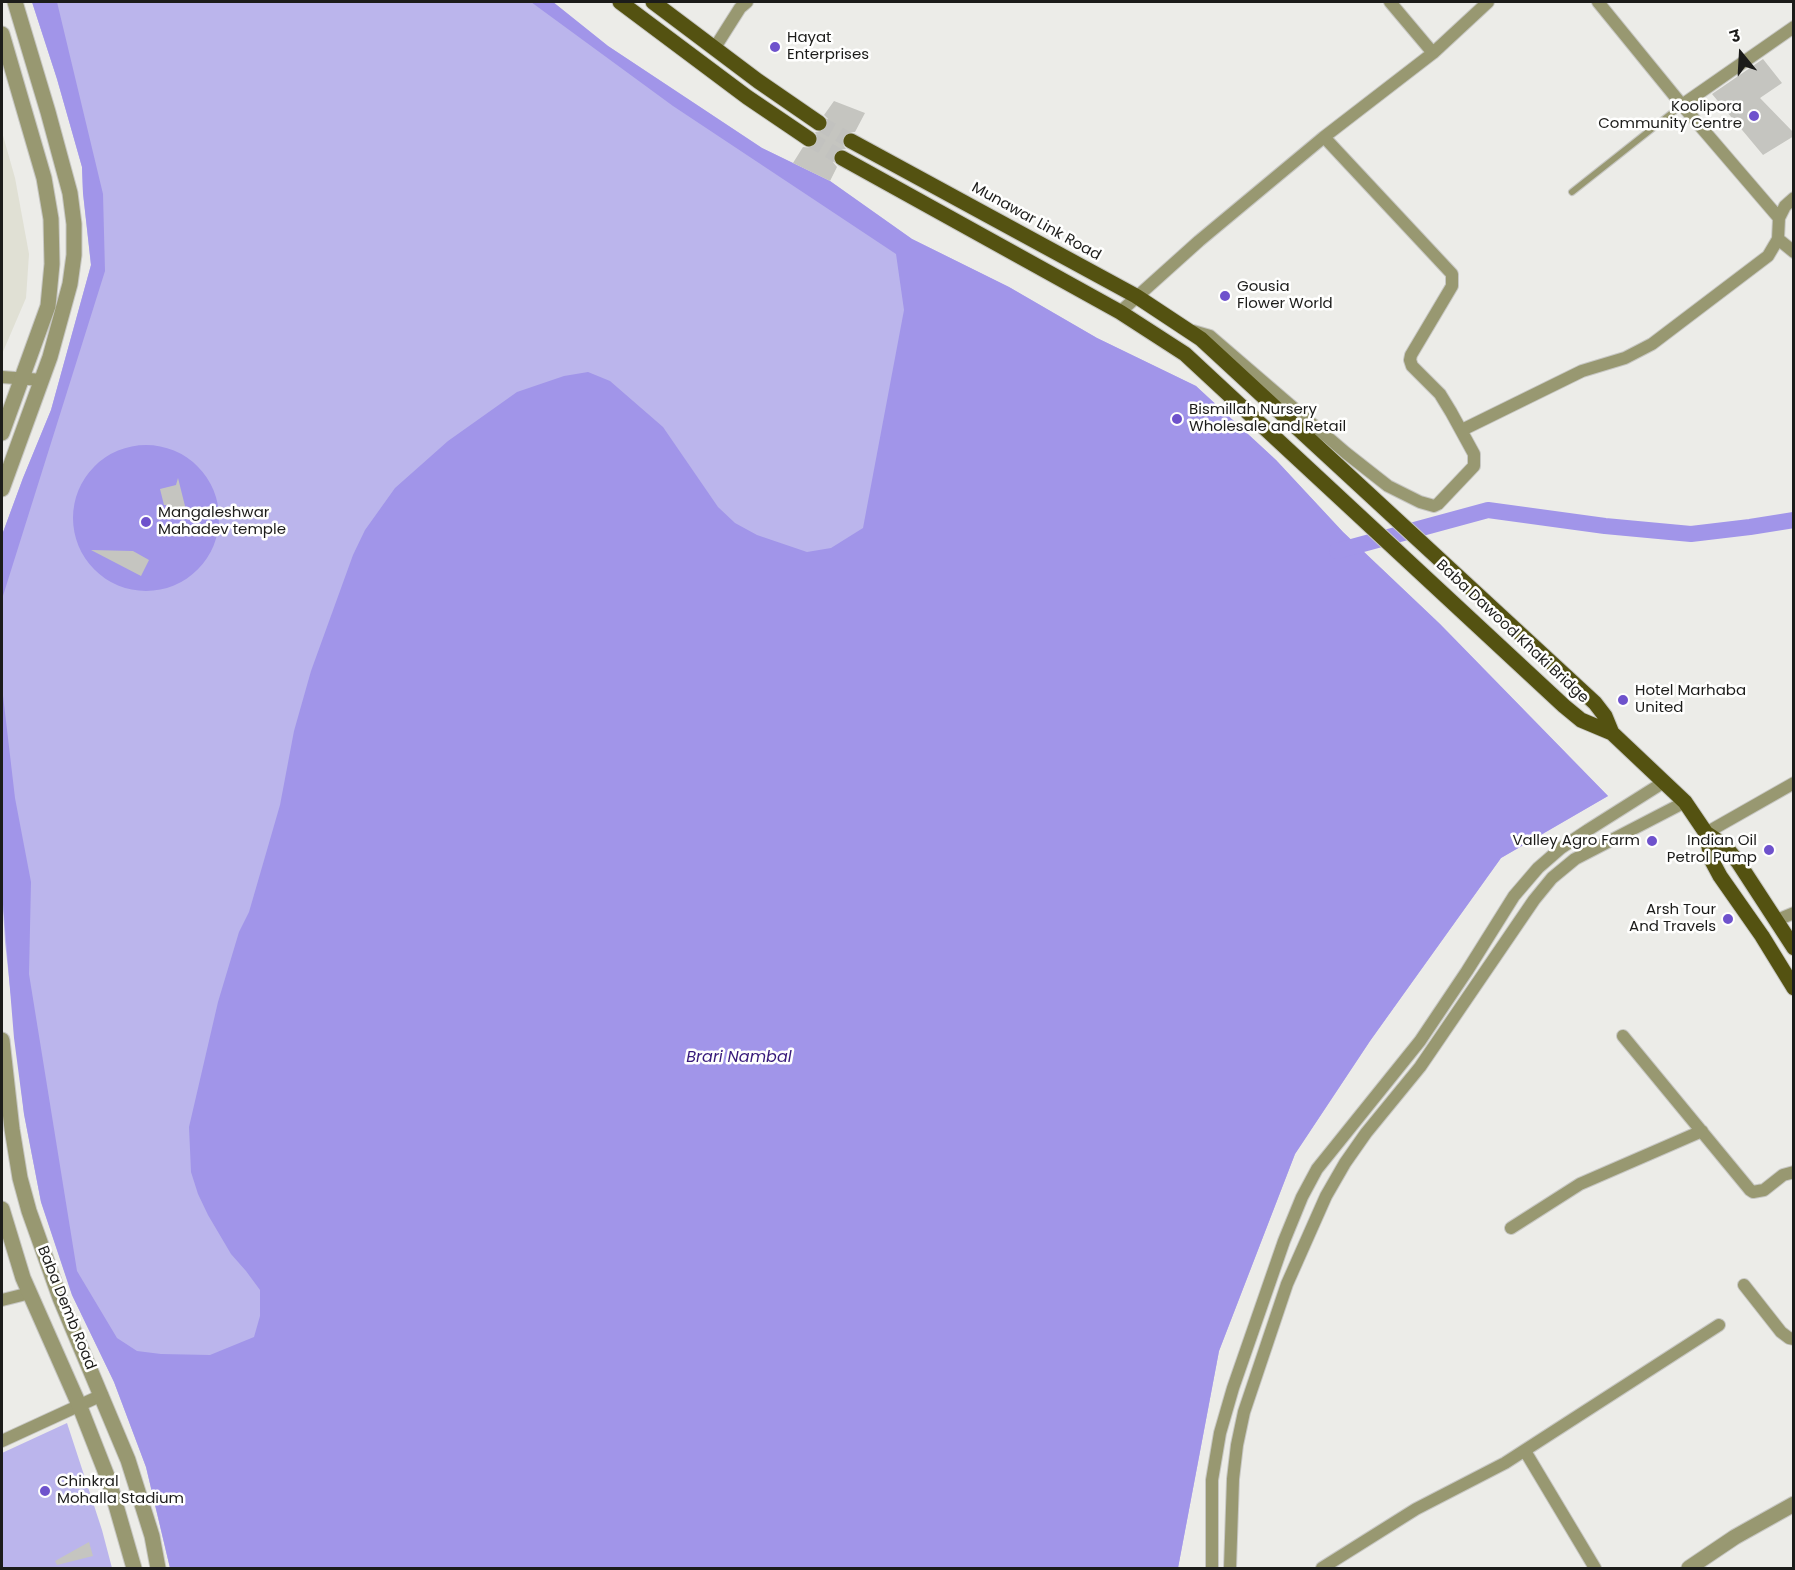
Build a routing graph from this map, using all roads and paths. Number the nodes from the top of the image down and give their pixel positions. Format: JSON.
{"nodes":[{"id":1,"x":15,"y":2,"type":"edge"},
{"id":2,"x":620,"y":2,"type":"edge"},
{"id":3,"x":653,"y":2,"type":"edge"},
{"id":4,"x":747,"y":2,"type":"edge"},
{"id":5,"x":1390,"y":2,"type":"edge"},
{"id":6,"x":1488,"y":2,"type":"edge"},
{"id":7,"x":1598,"y":2,"type":"edge"},
{"id":8,"x":1794,"y":27,"type":"edge"},
{"id":9,"x":2,"y":34,"type":"edge"},
{"id":10,"x":714,"y":49,"type":"junction"},
{"id":11,"x":1433,"y":53,"type":"junction"},
{"id":12,"x":702,"y":64,"type":"junction"},
{"id":13,"x":1682,"y":105,"type":"junction"},
{"id":14,"x":819,"y":123,"type":"tunnel mouth"},
{"id":15,"x":1324,"y":137,"type":"junction"},
{"id":16,"x":809,"y":139,"type":"tunnel mouth"},
{"id":17,"x":851,"y":141,"type":"tunnel mouth"},
{"id":18,"x":842,"y":158,"type":"tunnel mouth"},
{"id":19,"x":1572,"y":192,"type":"dead end"},
{"id":20,"x":1794,"y":198,"type":"edge"},
{"id":21,"x":1779,"y":218,"type":"junction"},
{"id":22,"x":1778,"y":239,"type":"junction"},
{"id":23,"x":1794,"y":252,"type":"edge"},
{"id":24,"x":1136,"y":296,"type":"junction"},
{"id":25,"x":1120,"y":312,"type":"junction"},
{"id":26,"x":1189,"y":330,"type":"junction"},
{"id":27,"x":1202,"y":339,"type":"joint"},
{"id":28,"x":2,"y":376,"type":"edge"},
{"id":29,"x":22,"y":379,"type":"junction"},
{"id":30,"x":42,"y":380,"type":"junction"},
{"id":31,"x":1462,"y":430,"type":"junction"},
{"id":32,"x":2,"y":433,"type":"edge"},
{"id":33,"x":2,"y":489,"type":"edge"},
{"id":34,"x":1612,"y":733,"type":"junction"},
{"id":35,"x":1664,"y":782,"type":"junction"},
{"id":36,"x":1794,"y":783,"type":"edge"},
{"id":37,"x":1684,"y":801,"type":"junction"},
{"id":38,"x":1706,"y":833,"type":"junction"},
{"id":39,"x":1794,"y":913,"type":"edge"},
{"id":40,"x":1776,"y":920,"type":"junction"},
{"id":41,"x":1794,"y":948,"type":"edge"},
{"id":42,"x":1794,"y":988,"type":"edge"},
{"id":43,"x":1623,"y":1036,"type":"dead end"},
{"id":44,"x":2,"y":1040,"type":"edge"},
{"id":45,"x":7,"y":1130,"type":"edge"},
{"id":46,"x":1702,"y":1131,"type":"junction"},
{"id":47,"x":1794,"y":1172,"type":"edge"},
{"id":48,"x":2,"y":1210,"type":"edge"},
{"id":49,"x":1511,"y":1228,"type":"dead end"},
{"id":50,"x":1271,"y":1278,"type":"junction"},
{"id":51,"x":1287,"y":1284,"type":"junction"},
{"id":52,"x":1744,"y":1285,"type":"dead end"},
{"id":53,"x":30,"y":1293,"type":"junction"},
{"id":54,"x":2,"y":1300,"type":"edge"},
{"id":55,"x":1719,"y":1325,"type":"dead end"},
{"id":56,"x":1794,"y":1339,"type":"edge"},
{"id":57,"x":102,"y":1395,"type":"junction"},
{"id":58,"x":80,"y":1407,"type":"junction"},
{"id":59,"x":2,"y":1441,"type":"edge"},
{"id":60,"x":1525,"y":1451,"type":"junction"},
{"id":61,"x":1794,"y":1504,"type":"edge"},
{"id":62,"x":134,"y":1569,"type":"edge"},
{"id":63,"x":158,"y":1569,"type":"edge"},
{"id":64,"x":1212,"y":1569,"type":"edge"},
{"id":65,"x":1230,"y":1569,"type":"edge"},
{"id":66,"x":1322,"y":1569,"type":"edge"},
{"id":67,"x":1595,"y":1569,"type":"edge"},
{"id":68,"x":1689,"y":1569,"type":"edge"}],
"edges":[{"from":1,"to":30,"type":"street"},
{"from":2,"to":12,"type":"main road"},
{"from":3,"to":10,"type":"main road"},
{"from":4,"to":10,"type":"street"},
{"from":5,"to":11,"type":"street"},
{"from":6,"to":11,"type":"street"},
{"from":7,"to":13,"type":"street"},
{"from":8,"to":13,"type":"street"},
{"from":9,"to":29,"type":"street"},
{"from":10,"to":12,"type":"main road"},
{"from":10,"to":14,"type":"main road"},
{"from":11,"to":15,"type":"street"},
{"from":12,"to":16,"type":"main road"},
{"from":13,"to":19,"type":"lane"},
{"from":13,"to":21,"type":"street"},
{"from":15,"to":24,"type":"street"},
{"from":15,"to":31,"type":"street"},
{"from":17,"to":24,"type":"main road","name":"Munawar Link Road"},
{"from":18,"to":25,"type":"main road"},
{"from":20,"to":21,"type":"street"},
{"from":21,"to":22,"type":"street"},
{"from":22,"to":23,"type":"street"},
{"from":22,"to":31,"type":"street"},
{"from":24,"to":25,"type":"street"},
{"from":24,"to":26,"type":"main road","name":"Munawar Link Road"},
{"from":25,"to":34,"type":"main road","name":"Baba Dawood Khaki Bridge"},
{"from":26,"to":27,"type":"main road","name":"Munawar Link Road"},
{"from":26,"to":31,"type":"street"},
{"from":27,"to":34,"type":"main road","name":"Baba Dawood Khaki Bridge"},
{"from":28,"to":29,"type":"street"},
{"from":29,"to":30,"type":"street"},
{"from":29,"to":32,"type":"street"},
{"from":30,"to":33,"type":"street"},
{"from":34,"to":35,"type":"main road"},
{"from":35,"to":37,"type":"main road"},
{"from":35,"to":50,"type":"street"},
{"from":36,"to":38,"type":"street"},
{"from":37,"to":38,"type":"main road"},
{"from":37,"to":51,"type":"street"},
{"from":38,"to":40,"type":"main road"},
{"from":38,"to":42,"type":"main road"},
{"from":39,"to":40,"type":"street"},
{"from":40,"to":41,"type":"main road"},
{"from":43,"to":46,"type":"street"},
{"from":44,"to":45,"type":"street","name":"Baba Demb Road"},
{"from":45,"to":57,"type":"street","name":"Baba Demb Road"},
{"from":46,"to":47,"type":"street"},
{"from":46,"to":49,"type":"street"},
{"from":48,"to":53,"type":"street","name":"Baba Demb Road"},
{"from":50,"to":51,"type":"street"},
{"from":50,"to":64,"type":"street"},
{"from":51,"to":65,"type":"street"},
{"from":52,"to":56,"type":"street"},
{"from":53,"to":54,"type":"street"},
{"from":53,"to":58,"type":"street","name":"Baba Demb Road"},
{"from":55,"to":60,"type":"street"},
{"from":57,"to":58,"type":"street"},
{"from":57,"to":63,"type":"street","name":"Baba Demb Road"},
{"from":58,"to":59,"type":"street"},
{"from":58,"to":62,"type":"street","name":"Baba Demb Road"},
{"from":60,"to":66,"type":"street"},
{"from":60,"to":67,"type":"street"},
{"from":61,"to":68,"type":"street"}]}
